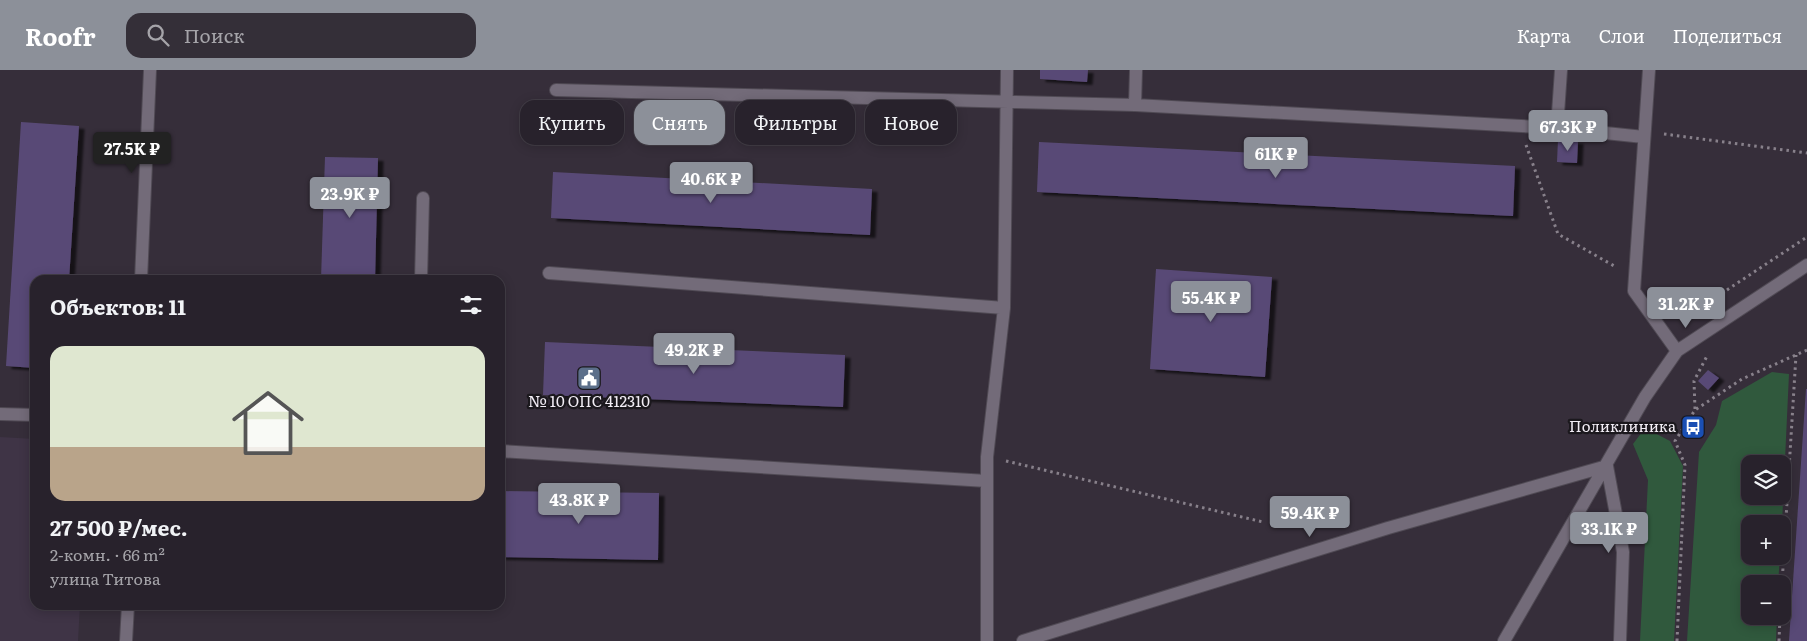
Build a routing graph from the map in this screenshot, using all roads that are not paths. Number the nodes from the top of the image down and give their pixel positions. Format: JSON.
{"nodes":[{"id":1,"x":150,"y":70,"type":"edge"},
{"id":2,"x":1007,"y":70,"type":"edge"},
{"id":3,"x":1136,"y":70,"type":"edge"},
{"id":4,"x":1561,"y":70,"type":"edge"},
{"id":5,"x":1649,"y":70,"type":"edge"},
{"id":6,"x":556,"y":90,"type":"dead end"},
{"id":7,"x":1006,"y":100,"type":"junction"},
{"id":8,"x":1135,"y":104,"type":"junction"},
{"id":9,"x":1557,"y":128,"type":"junction"},
{"id":10,"x":1644,"y":135,"type":"junction"},
{"id":11,"x":423,"y":198,"type":"dead end"},
{"id":12,"x":1807,"y":265,"type":"edge"},
{"id":13,"x":549,"y":274,"type":"dead end"},
{"id":14,"x":142,"y":275,"type":"edge"},
{"id":15,"x":421,"y":275,"type":"edge"},
{"id":16,"x":1004,"y":308,"type":"junction"},
{"id":17,"x":1677,"y":351,"type":"junction"},
{"id":18,"x":0,"y":414,"type":"edge"},
{"id":19,"x":30,"y":415,"type":"edge"},
{"id":20,"x":505,"y":451,"type":"edge"},
{"id":21,"x":1606,"y":466,"type":"junction"},
{"id":22,"x":987,"y":481,"type":"junction"},
{"id":23,"x":128,"y":610,"type":"edge"},
{"id":24,"x":126,"y":641,"type":"edge"},
{"id":25,"x":986,"y":641,"type":"edge"},
{"id":26,"x":1023,"y":641,"type":"edge"},
{"id":27,"x":1504,"y":641,"type":"edge"},
{"id":28,"x":1620,"y":641,"type":"edge"}],
"edges":[{"from":1,"to":14,"type":"street"},
{"from":2,"to":7,"type":"street"},
{"from":3,"to":8,"type":"street"},
{"from":4,"to":9,"type":"street"},
{"from":5,"to":10,"type":"street"},
{"from":6,"to":7,"type":"street"},
{"from":7,"to":8,"type":"street"},
{"from":7,"to":16,"type":"street"},
{"from":8,"to":9,"type":"street"},
{"from":9,"to":10,"type":"street"},
{"from":10,"to":17,"type":"street"},
{"from":11,"to":15,"type":"street"},
{"from":12,"to":17,"type":"street"},
{"from":13,"to":16,"type":"street"},
{"from":16,"to":22,"type":"street"},
{"from":17,"to":21,"type":"street"},
{"from":18,"to":19,"type":"street"},
{"from":20,"to":22,"type":"street"},
{"from":21,"to":26,"type":"street"},
{"from":21,"to":27,"type":"street"},
{"from":21,"to":28,"type":"street"},
{"from":22,"to":25,"type":"street"},
{"from":23,"to":24,"type":"street"}]}
